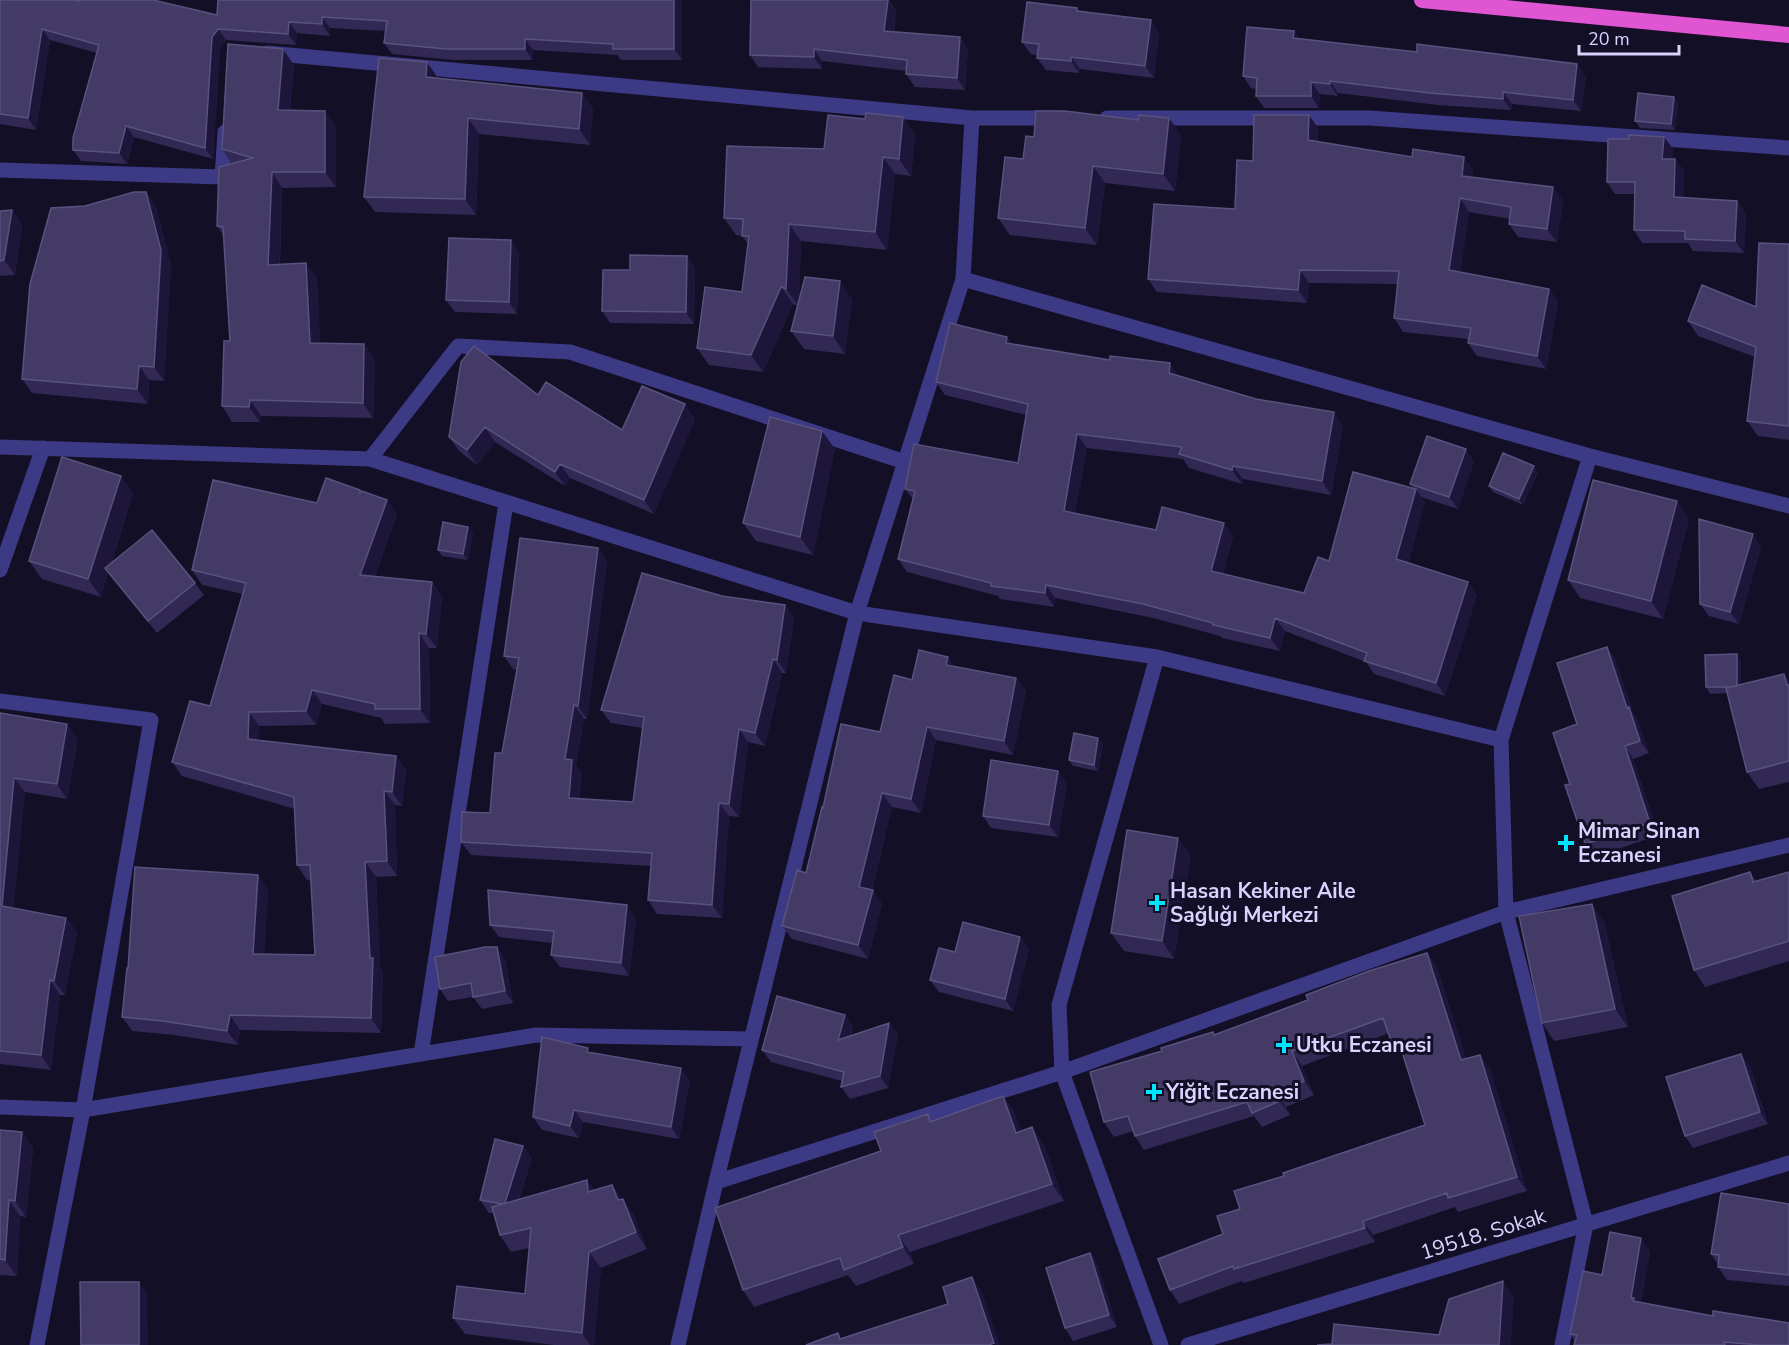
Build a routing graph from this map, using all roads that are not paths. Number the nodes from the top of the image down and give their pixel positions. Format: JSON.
{"nodes":[{"id":1,"x":1422,"y":0,"type":"edge"},
{"id":2,"x":1789,"y":35,"type":"edge"},
{"id":3,"x":254,"y":52,"type":"edge"},
{"id":4,"x":972,"y":118,"type":"junction"},
{"id":5,"x":1065,"y":118,"type":"edge"},
{"id":6,"x":1089,"y":118,"type":"edge"},
{"id":7,"x":226,"y":119,"type":"edge"},
{"id":8,"x":1789,"y":148,"type":"edge"},
{"id":9,"x":0,"y":170,"type":"edge"},
{"id":10,"x":963,"y":279,"type":"junction"},
{"id":11,"x":0,"y":447,"type":"edge"},
{"id":12,"x":43,"y":448,"type":"junction"},
{"id":13,"x":1590,"y":456,"type":"junction"},
{"id":14,"x":370,"y":459,"type":"junction"},
{"id":15,"x":905,"y":462,"type":"junction"},
{"id":16,"x":506,"y":503,"type":"junction"},
{"id":17,"x":1789,"y":506,"type":"edge"},
{"id":18,"x":0,"y":570,"type":"edge"},
{"id":19,"x":857,"y":613,"type":"junction"},
{"id":20,"x":1157,"y":657,"type":"junction"},
{"id":21,"x":0,"y":700,"type":"edge"},
{"id":22,"x":1501,"y":740,"type":"junction"},
{"id":23,"x":1789,"y":845,"type":"edge"},
{"id":24,"x":1506,"y":912,"type":"junction"},
{"id":25,"x":751,"y":1039,"type":"junction"},
{"id":26,"x":421,"y":1054,"type":"junction"},
{"id":27,"x":1062,"y":1072,"type":"junction"},
{"id":28,"x":0,"y":1107,"type":"edge"},
{"id":29,"x":83,"y":1110,"type":"junction"},
{"id":30,"x":1789,"y":1163,"type":"edge"},
{"id":31,"x":716,"y":1182,"type":"junction"},
{"id":32,"x":1586,"y":1224,"type":"junction"},
{"id":33,"x":37,"y":1345,"type":"edge"},
{"id":34,"x":678,"y":1345,"type":"edge"},
{"id":35,"x":1161,"y":1345,"type":"edge"},
{"id":36,"x":1188,"y":1345,"type":"edge"},
{"id":37,"x":1562,"y":1345,"type":"edge"}],
"edges":[{"from":1,"to":2,"type":"highway"},
{"from":3,"to":4,"type":"street"},
{"from":4,"to":5,"type":"street"},
{"from":4,"to":10,"type":"street"},
{"from":6,"to":8,"type":"street"},
{"from":7,"to":9,"type":"street"},
{"from":10,"to":13,"type":"street"},
{"from":10,"to":15,"type":"street"},
{"from":11,"to":12,"type":"street"},
{"from":12,"to":14,"type":"street"},
{"from":12,"to":18,"type":"street"},
{"from":13,"to":17,"type":"street"},
{"from":13,"to":22,"type":"street"},
{"from":14,"to":15,"type":"street"},
{"from":14,"to":16,"type":"street"},
{"from":15,"to":19,"type":"street"},
{"from":16,"to":19,"type":"street"},
{"from":16,"to":26,"type":"street"},
{"from":19,"to":20,"type":"street"},
{"from":19,"to":25,"type":"street"},
{"from":20,"to":22,"type":"street"},
{"from":20,"to":27,"type":"street"},
{"from":21,"to":29,"type":"street"},
{"from":22,"to":24,"type":"street"},
{"from":23,"to":24,"type":"street"},
{"from":24,"to":27,"type":"street"},
{"from":24,"to":32,"type":"street"},
{"from":25,"to":26,"type":"street"},
{"from":25,"to":31,"type":"street"},
{"from":26,"to":29,"type":"street"},
{"from":27,"to":31,"type":"street"},
{"from":27,"to":35,"type":"street"},
{"from":28,"to":29,"type":"street"},
{"from":29,"to":33,"type":"street"},
{"from":30,"to":32,"type":"street","name":"19518. Sokak"},
{"from":31,"to":34,"type":"street"},
{"from":32,"to":36,"type":"street","name":"19518. Sokak"},
{"from":32,"to":37,"type":"street"}]}
